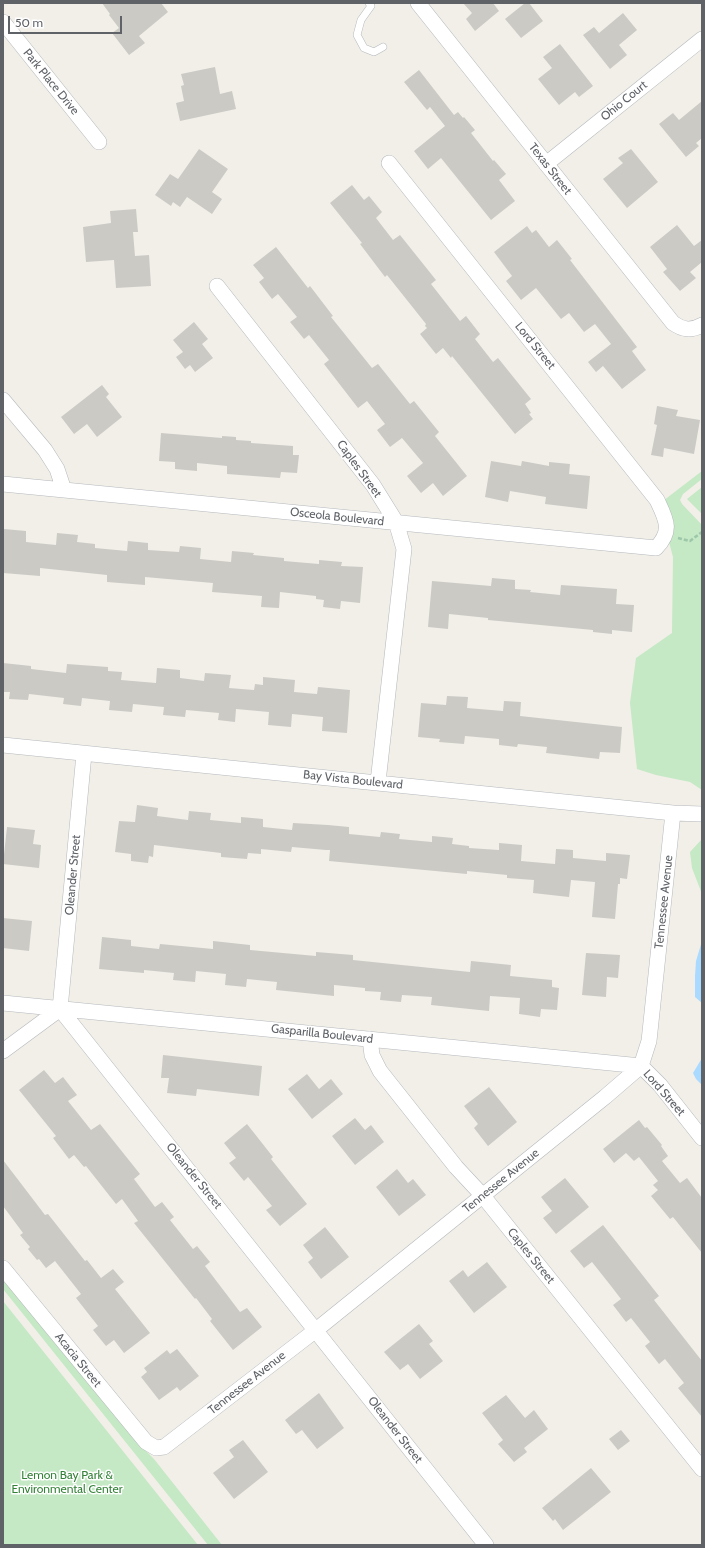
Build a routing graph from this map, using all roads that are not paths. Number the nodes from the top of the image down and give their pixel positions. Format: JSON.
{"nodes":[{"id":1,"x":369,"y":3,"type":"edge"},
{"id":2,"x":418,"y":3,"type":"edge"},
{"id":3,"x":3,"y":22,"type":"edge"},
{"id":4,"x":702,"y":39,"type":"edge"},
{"id":5,"x":383,"y":46,"type":"dead end"},
{"id":6,"x":99,"y":142,"type":"dead end"},
{"id":7,"x":389,"y":163,"type":"dead end"},
{"id":8,"x":546,"y":164,"type":"junction"},
{"id":9,"x":217,"y":286,"type":"dead end"},
{"id":10,"x":702,"y":325,"type":"edge"},
{"id":11,"x":3,"y":400,"type":"edge"},
{"id":12,"x":3,"y":484,"type":"edge"},
{"id":13,"x":64,"y":490,"type":"junction"},
{"id":14,"x":396,"y":522,"type":"junction"},
{"id":15,"x":665,"y":535,"type":"joint"},
{"id":16,"x":3,"y":745,"type":"edge"},
{"id":17,"x":84,"y":754,"type":"junction"},
{"id":18,"x":378,"y":782,"type":"junction"},
{"id":19,"x":673,"y":813,"type":"junction"},
{"id":20,"x":702,"y":814,"type":"edge"},
{"id":21,"x":3,"y":1003,"type":"edge"},
{"id":22,"x":60,"y":1009,"type":"junction"},
{"id":23,"x":370,"y":1038,"type":"junction"},
{"id":24,"x":3,"y":1051,"type":"edge"},
{"id":25,"x":641,"y":1066,"type":"junction"},
{"id":26,"x":702,"y":1138,"type":"edge"},
{"id":27,"x":483,"y":1196,"type":"junction"},
{"id":28,"x":3,"y":1268,"type":"edge"},
{"id":29,"x":316,"y":1330,"type":"junction"},
{"id":30,"x":156,"y":1448,"type":"joint"},
{"id":31,"x":702,"y":1469,"type":"edge"},
{"id":32,"x":486,"y":1545,"type":"edge"}],
"edges":[{"from":1,"to":5,"type":"lane"},
{"from":2,"to":8,"type":"street","name":"Texas Street"},
{"from":3,"to":6,"type":"street","name":"Park Place Drive"},
{"from":4,"to":8,"type":"street","name":"Ohio Court"},
{"from":7,"to":15,"type":"street","name":"Lord Street"},
{"from":8,"to":10,"type":"street","name":"Texas Street"},
{"from":9,"to":14,"type":"street","name":"Caples Street"},
{"from":11,"to":13,"type":"street"},
{"from":12,"to":13,"type":"street","name":"Osceola Boulevard"},
{"from":13,"to":14,"type":"street","name":"Osceola Boulevard"},
{"from":14,"to":15,"type":"street","name":"Osceola Boulevard"},
{"from":14,"to":18,"type":"street","name":"Caples Street"},
{"from":16,"to":17,"type":"street","name":"Bay Vista Boulevard"},
{"from":17,"to":18,"type":"street","name":"Bay Vista Boulevard"},
{"from":17,"to":22,"type":"street","name":"Oleander Street"},
{"from":18,"to":19,"type":"street","name":"Bay Vista Boulevard"},
{"from":19,"to":20,"type":"street","name":"Bay Vista Boulevard"},
{"from":19,"to":25,"type":"street","name":"Tennessee Avenue"},
{"from":21,"to":22,"type":"street","name":"Gasparilla Boulevard"},
{"from":22,"to":23,"type":"street","name":"Gasparilla Boulevard"},
{"from":22,"to":24,"type":"street"},
{"from":22,"to":29,"type":"street","name":"Oleander Street"},
{"from":23,"to":25,"type":"street","name":"Gasparilla Boulevard"},
{"from":23,"to":27,"type":"street","name":"Caples Street"},
{"from":25,"to":26,"type":"street","name":"Lord Street"},
{"from":25,"to":27,"type":"street","name":"Tennessee Avenue"},
{"from":27,"to":29,"type":"street","name":"Tennessee Avenue"},
{"from":27,"to":31,"type":"street","name":"Caples Street"},
{"from":28,"to":30,"type":"street","name":"Acacia Street"},
{"from":29,"to":30,"type":"street","name":"Tennessee Avenue"},
{"from":29,"to":32,"type":"street","name":"Oleander Street"}]}
